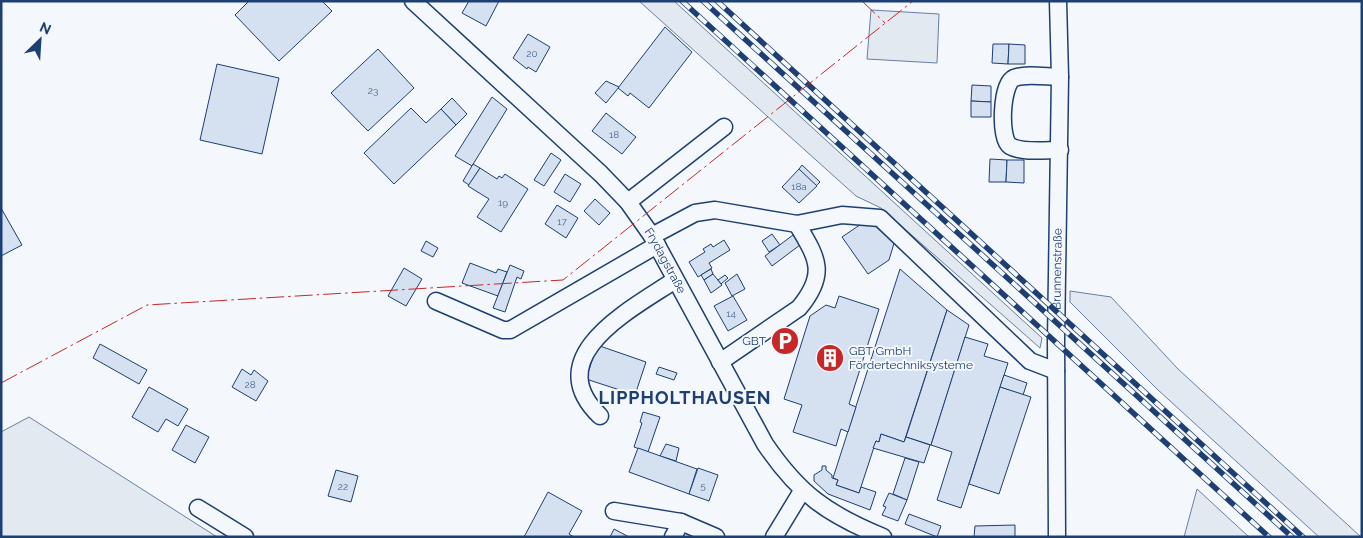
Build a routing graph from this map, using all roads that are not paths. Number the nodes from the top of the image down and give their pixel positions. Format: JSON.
{"nodes":[{"id":1,"x":413,"y":1,"type":"edge"},
{"id":2,"x":1058,"y":1,"type":"edge"},
{"id":3,"x":1060,"y":77,"type":"junction"},
{"id":4,"x":724,"y":127,"type":"dead end"},
{"id":5,"x":1060,"y":150,"type":"junction"},
{"id":6,"x":628,"y":202,"type":"junction"},
{"id":7,"x":797,"y":224,"type":"junction"},
{"id":8,"x":654,"y":241,"type":"junction"},
{"id":9,"x":675,"y":280,"type":"junction"},
{"id":10,"x":436,"y":301,"type":"dead end"},
{"id":11,"x":720,"y":362,"type":"junction"},
{"id":12,"x":1056,"y":371,"type":"junction"},
{"id":13,"x":600,"y":416,"type":"dead end"},
{"id":14,"x":802,"y":490,"type":"junction"},
{"id":15,"x":198,"y":508,"type":"dead end"},
{"id":16,"x":614,"y":511,"type":"dead end"},
{"id":17,"x":677,"y":530,"type":"edge"},
{"id":18,"x":245,"y":537,"type":"edge"},
{"id":19,"x":716,"y":537,"type":"edge"},
{"id":20,"x":774,"y":537,"type":"edge"},
{"id":21,"x":883,"y":537,"type":"edge"},
{"id":22,"x":1057,"y":537,"type":"edge"}],
"edges":[{"from":1,"to":6,"type":"street","name":"Frydagstraße"},
{"from":2,"to":3,"type":"street","name":"Brunnenstraße"},
{"from":3,"to":5,"type":"street","name":"Brunnenstraße"},
{"from":3,"to":5,"type":"street"},
{"from":4,"to":6,"type":"street"},
{"from":5,"to":12,"type":"street","name":"Brunnenstraße"},
{"from":6,"to":8,"type":"street","name":"Frydagstraße"},
{"from":7,"to":8,"type":"street"},
{"from":7,"to":11,"type":"street"},
{"from":7,"to":12,"type":"street"},
{"from":8,"to":9,"type":"street","name":"Frydagstraße"},
{"from":8,"to":10,"type":"street"},
{"from":9,"to":11,"type":"street","name":"Frydagstraße"},
{"from":9,"to":13,"type":"street"},
{"from":11,"to":14,"type":"street","name":"Frydagstraße"},
{"from":12,"to":22,"type":"street","name":"Brunnenstraße"},
{"from":14,"to":20,"type":"street"},
{"from":14,"to":21,"type":"street","name":"Frydagstraße"},
{"from":15,"to":18,"type":"street"},
{"from":16,"to":17,"type":"street"},
{"from":17,"to":19,"type":"street"}]}
